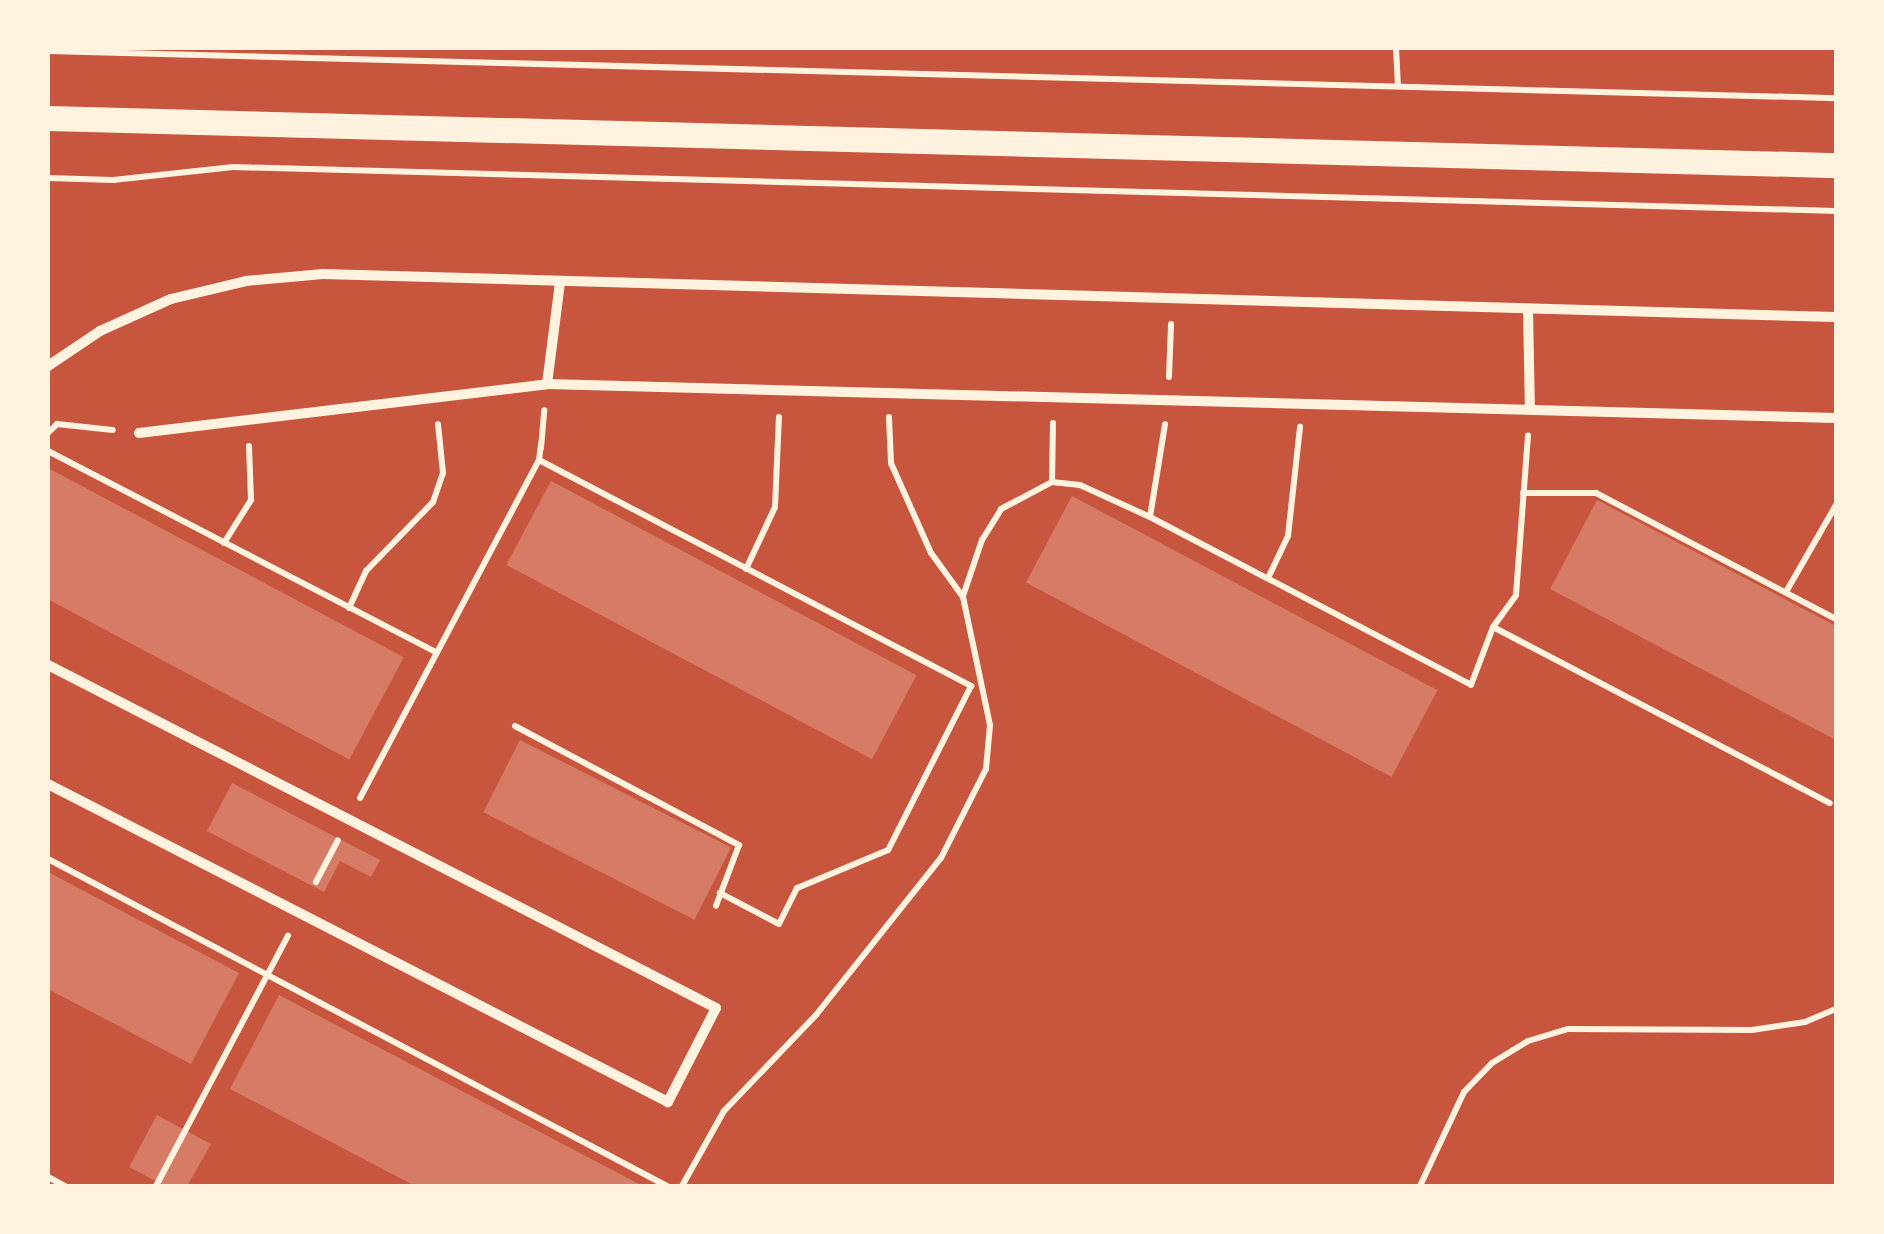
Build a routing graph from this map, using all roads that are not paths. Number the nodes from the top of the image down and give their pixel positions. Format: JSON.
{"nodes":[{"id":1,"x":48,"y":118,"type":"edge"},
{"id":2,"x":1836,"y":165,"type":"edge"},
{"id":3,"x":560,"y":283,"type":"junction"},
{"id":4,"x":1528,"y":308,"type":"junction"},
{"id":5,"x":1836,"y":317,"type":"edge"},
{"id":6,"x":48,"y":366,"type":"edge"},
{"id":7,"x":547,"y":384,"type":"junction"},
{"id":8,"x":1530,"y":409,"type":"junction"},
{"id":9,"x":1836,"y":418,"type":"edge"},
{"id":10,"x":139,"y":433,"type":"road end"},
{"id":11,"x":48,"y":665,"type":"edge"},
{"id":12,"x":48,"y":784,"type":"edge"}],
"edges":[{"from":1,"to":2,"type":"main road"},
{"from":3,"to":4,"type":"street"},
{"from":3,"to":6,"type":"street"},
{"from":3,"to":7,"type":"street"},
{"from":4,"to":5,"type":"street"},
{"from":4,"to":8,"type":"street"},
{"from":7,"to":8,"type":"street"},
{"from":7,"to":10,"type":"street"},
{"from":8,"to":9,"type":"street"},
{"from":11,"to":12,"type":"street"}]}
